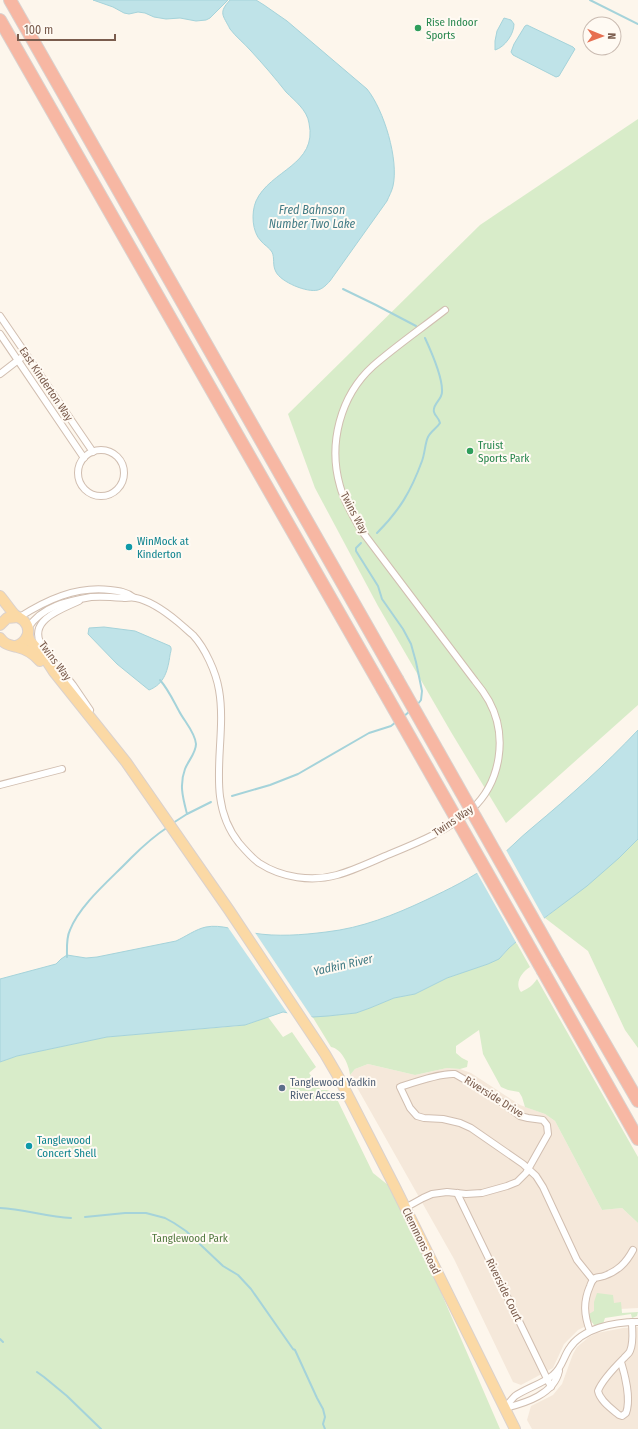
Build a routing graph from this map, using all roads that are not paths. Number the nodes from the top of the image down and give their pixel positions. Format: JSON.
{"nodes":[{"id":1,"x":10,"y":0,"type":"edge"},
{"id":2,"x":0,"y":20,"type":"edge"},
{"id":3,"x":446,"y":310,"type":"dead end"},
{"id":4,"x":0,"y":316,"type":"edge"},
{"id":5,"x":0,"y":334,"type":"edge"},
{"id":6,"x":26,"y":354,"type":"junction"},
{"id":7,"x":18,"y":361,"type":"junction"},
{"id":8,"x":0,"y":374,"type":"edge"},
{"id":9,"x":93,"y":452,"type":"junction"},
{"id":10,"x":84,"y":458,"type":"junction"},
{"id":11,"x":0,"y":596,"type":"edge"},
{"id":12,"x":133,"y":597,"type":"junction"},
{"id":13,"x":84,"y":599,"type":"junction"},
{"id":14,"x":18,"y":617,"type":"junction"},
{"id":15,"x":0,"y":621,"type":"edge"},
{"id":16,"x":28,"y":632,"type":"junction"},
{"id":17,"x":0,"y":638,"type":"edge"},
{"id":18,"x":14,"y":646,"type":"junction"},
{"id":19,"x":0,"y":648,"type":"edge"},
{"id":20,"x":54,"y":672,"type":"junction"},
{"id":21,"x":108,"y":738,"type":"junction"},
{"id":22,"x":62,"y":769,"type":"dead end"},
{"id":23,"x":0,"y":785,"type":"edge"},
{"id":24,"x":638,"y":1101,"type":"edge"},
{"id":25,"x":638,"y":1139,"type":"edge"},
{"id":26,"x":528,"y":1168,"type":"junction"},
{"id":27,"x":457,"y":1193,"type":"junction"},
{"id":28,"x":406,"y":1208,"type":"junction"},
{"id":29,"x":633,"y":1250,"type":"dead end"},
{"id":30,"x":593,"y":1280,"type":"junction"},
{"id":31,"x":635,"y":1322,"type":"edge"},
{"id":32,"x":590,"y":1331,"type":"junction"},
{"id":33,"x":621,"y":1362,"type":"junction"},
{"id":34,"x":559,"y":1371,"type":"junction"},
{"id":35,"x":548,"y":1380,"type":"junction"},
{"id":36,"x":551,"y":1387,"type":"junction"},
{"id":37,"x":505,"y":1408,"type":"junction"},
{"id":38,"x":515,"y":1429,"type":"edge"}],
"edges":[{"from":1,"to":24,"type":"highway","bridge":true},
{"from":2,"to":25,"type":"highway","bridge":true},
{"from":3,"to":12,"type":"street","name":"Twins Way"},
{"from":4,"to":6,"type":"street","name":"East Kinderton Way"},
{"from":5,"to":7,"type":"street","name":"East Kinderton Way"},
{"from":6,"to":7,"type":"street"},
{"from":6,"to":9,"type":"street","name":"East Kinderton Way"},
{"from":7,"to":8,"type":"street"},
{"from":7,"to":10,"type":"street","name":"East Kinderton Way"},
{"from":9,"to":10,"type":"street"},
{"from":9,"to":10,"type":"street"},
{"from":11,"to":14,"type":"main road"},
{"from":12,"to":13,"type":"street","name":"Twins Way"},
{"from":12,"to":14,"type":"street","name":"Twins Way"},
{"from":13,"to":16,"type":"street","name":"Twins Way"},
{"from":13,"to":21,"type":"street","name":"Twins Way"},
{"from":14,"to":15,"type":"main road"},
{"from":14,"to":16,"type":"main road"},
{"from":16,"to":18,"type":"main road"},
{"from":16,"to":20,"type":"main road"},
{"from":17,"to":18,"type":"main road"},
{"from":18,"to":19,"type":"street"},
{"from":18,"to":20,"type":"main road"},
{"from":20,"to":21,"type":"main road","name":"Clemmons Road"},
{"from":21,"to":28,"type":"main road","name":"Clemmons Road"},
{"from":22,"to":23,"type":"street"},
{"from":26,"to":26,"type":"street","name":"Riverside Drive"},
{"from":26,"to":27,"type":"street","name":"Riverside Drive"},
{"from":26,"to":30,"type":"street"},
{"from":27,"to":28,"type":"street","name":"Riverside Drive"},
{"from":27,"to":35,"type":"street","name":"Riverside Court"},
{"from":28,"to":37,"type":"main road","name":"Clemmons Road"},
{"from":29,"to":30,"type":"street"},
{"from":30,"to":32,"type":"street"},
{"from":31,"to":32,"type":"street"},
{"from":31,"to":33,"type":"street"},
{"from":32,"to":34,"type":"street"},
{"from":33,"to":33,"type":"street"},
{"from":34,"to":35,"type":"street"},
{"from":34,"to":36,"type":"street"},
{"from":35,"to":36,"type":"street","name":"Riverside Court"},
{"from":35,"to":37,"type":"street"},
{"from":36,"to":37,"type":"street"},
{"from":37,"to":38,"type":"main road","name":"Clemmons Road"}]}
